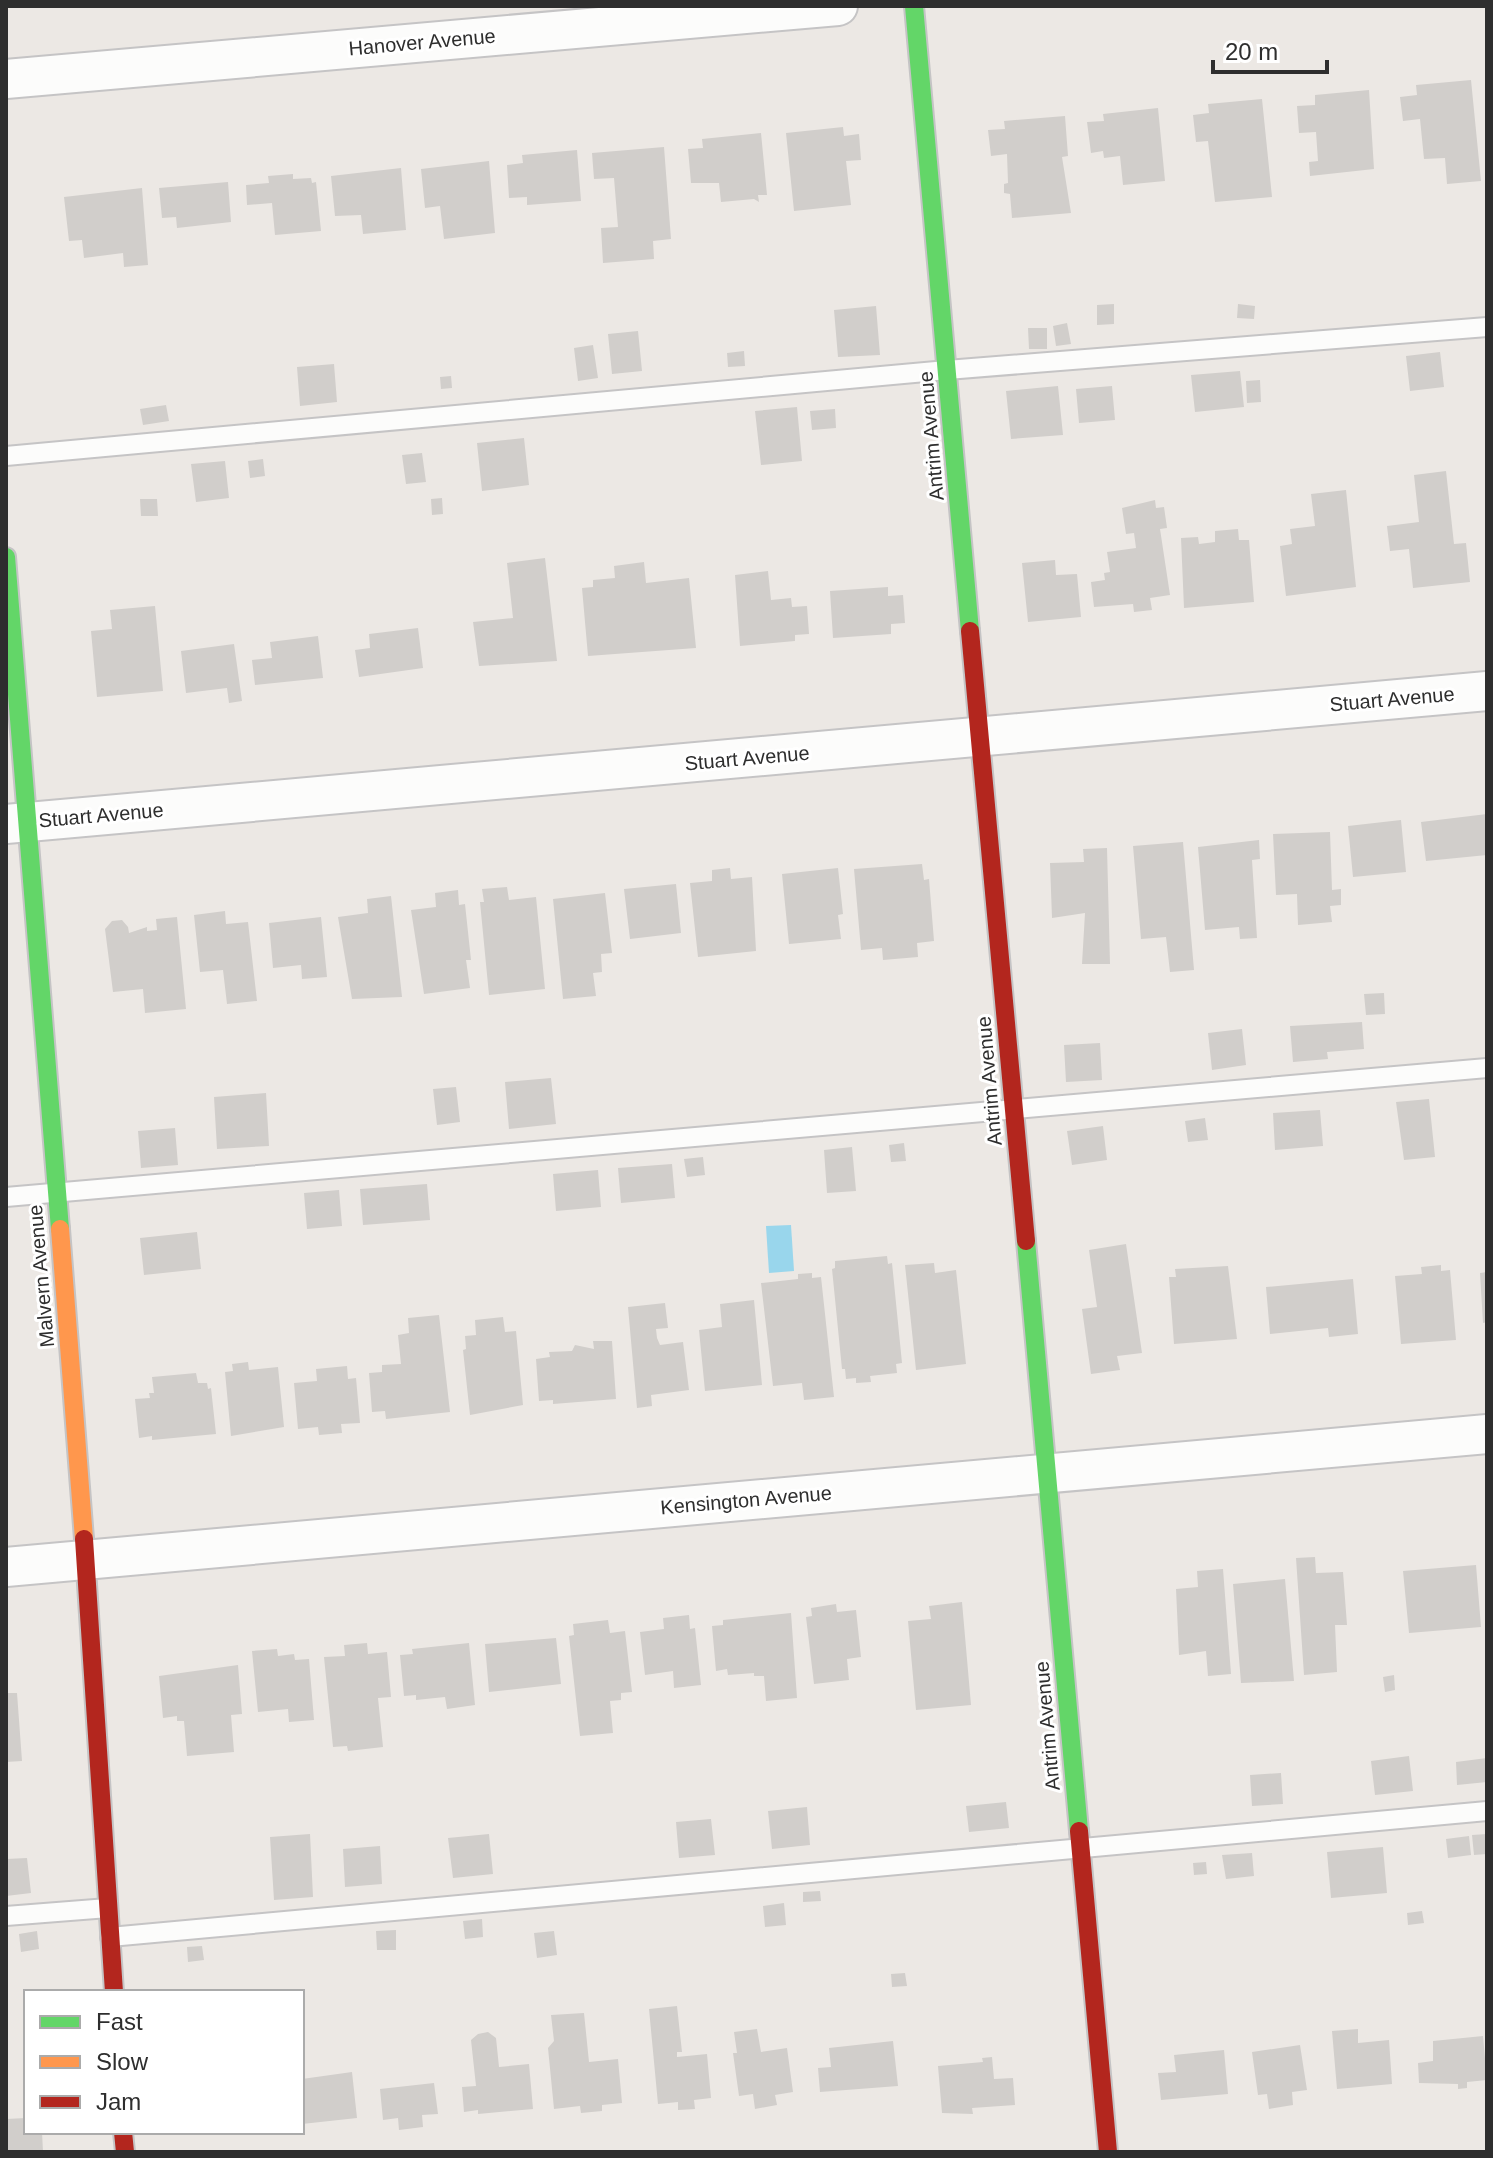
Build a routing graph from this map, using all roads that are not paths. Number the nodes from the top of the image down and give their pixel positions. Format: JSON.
{"nodes":[{"id":1,"x":838,"y":6,"type":"edge"},
{"id":2,"x":914,"y":6,"type":"edge"},
{"id":3,"x":6,"y":79,"type":"edge"},
{"id":4,"x":1487,"y":327,"type":"edge"},
{"id":5,"x":947,"y":370,"type":"junction"},
{"id":6,"x":6,"y":456,"type":"edge"},
{"id":7,"x":6,"y":557,"type":"edge"},
{"id":8,"x":1487,"y":691,"type":"edge"},
{"id":9,"x":980,"y":737,"type":"junction"},
{"id":10,"x":16,"y":823,"type":"edge"},
{"id":11,"x":1487,"y":1068,"type":"edge"},
{"id":12,"x":1013,"y":1109,"type":"junction"},
{"id":13,"x":57,"y":1192,"type":"junction"},
{"id":14,"x":6,"y":1197,"type":"edge"},
{"id":15,"x":1487,"y":1434,"type":"edge"},
{"id":16,"x":1046,"y":1473,"type":"junction"},
{"id":17,"x":86,"y":1560,"type":"junction"},
{"id":18,"x":6,"y":1567,"type":"edge"},
{"id":19,"x":1487,"y":1811,"type":"edge"},
{"id":20,"x":1080,"y":1850,"type":"junction"},
{"id":21,"x":108,"y":1908,"type":"junction"},
{"id":22,"x":6,"y":1916,"type":"edge"},
{"id":23,"x":110,"y":1937,"type":"junction"},
{"id":24,"x":114,"y":1990,"type":"edge"},
{"id":25,"x":1108,"y":2152,"type":"edge"}],
"edges":[{"from":1,"to":3,"type":"street","name":"Hanover Avenue"},
{"from":2,"to":5,"type":"street","name":"Antrim Avenue"},
{"from":4,"to":5,"type":"lane"},
{"from":5,"to":6,"type":"lane"},
{"from":5,"to":9,"type":"street","name":"Antrim Avenue"},
{"from":7,"to":10,"type":"street","name":"Malvern Avenue"},
{"from":8,"to":9,"type":"street","name":"Stuart Avenue"},
{"from":9,"to":10,"type":"street","name":"Stuart Avenue"},
{"from":9,"to":12,"type":"street","name":"Antrim Avenue"},
{"from":10,"to":13,"type":"street","name":"Malvern Avenue"},
{"from":11,"to":12,"type":"lane"},
{"from":12,"to":13,"type":"lane"},
{"from":12,"to":16,"type":"street","name":"Antrim Avenue"},
{"from":13,"to":14,"type":"lane"},
{"from":13,"to":17,"type":"street","name":"Malvern Avenue"},
{"from":15,"to":16,"type":"street","name":"Kensington Avenue"},
{"from":16,"to":17,"type":"street","name":"Kensington Avenue"},
{"from":16,"to":20,"type":"street","name":"Antrim Avenue"},
{"from":17,"to":18,"type":"street","name":"Kensington Avenue"},
{"from":17,"to":21,"type":"street","name":"Malvern Avenue"},
{"from":19,"to":20,"type":"lane"},
{"from":20,"to":23,"type":"lane"},
{"from":20,"to":25,"type":"street","name":"Antrim Avenue"},
{"from":21,"to":22,"type":"lane"},
{"from":21,"to":23,"type":"street","name":"Malvern Avenue"},
{"from":23,"to":24,"type":"street","name":"Malvern Avenue"}]}
